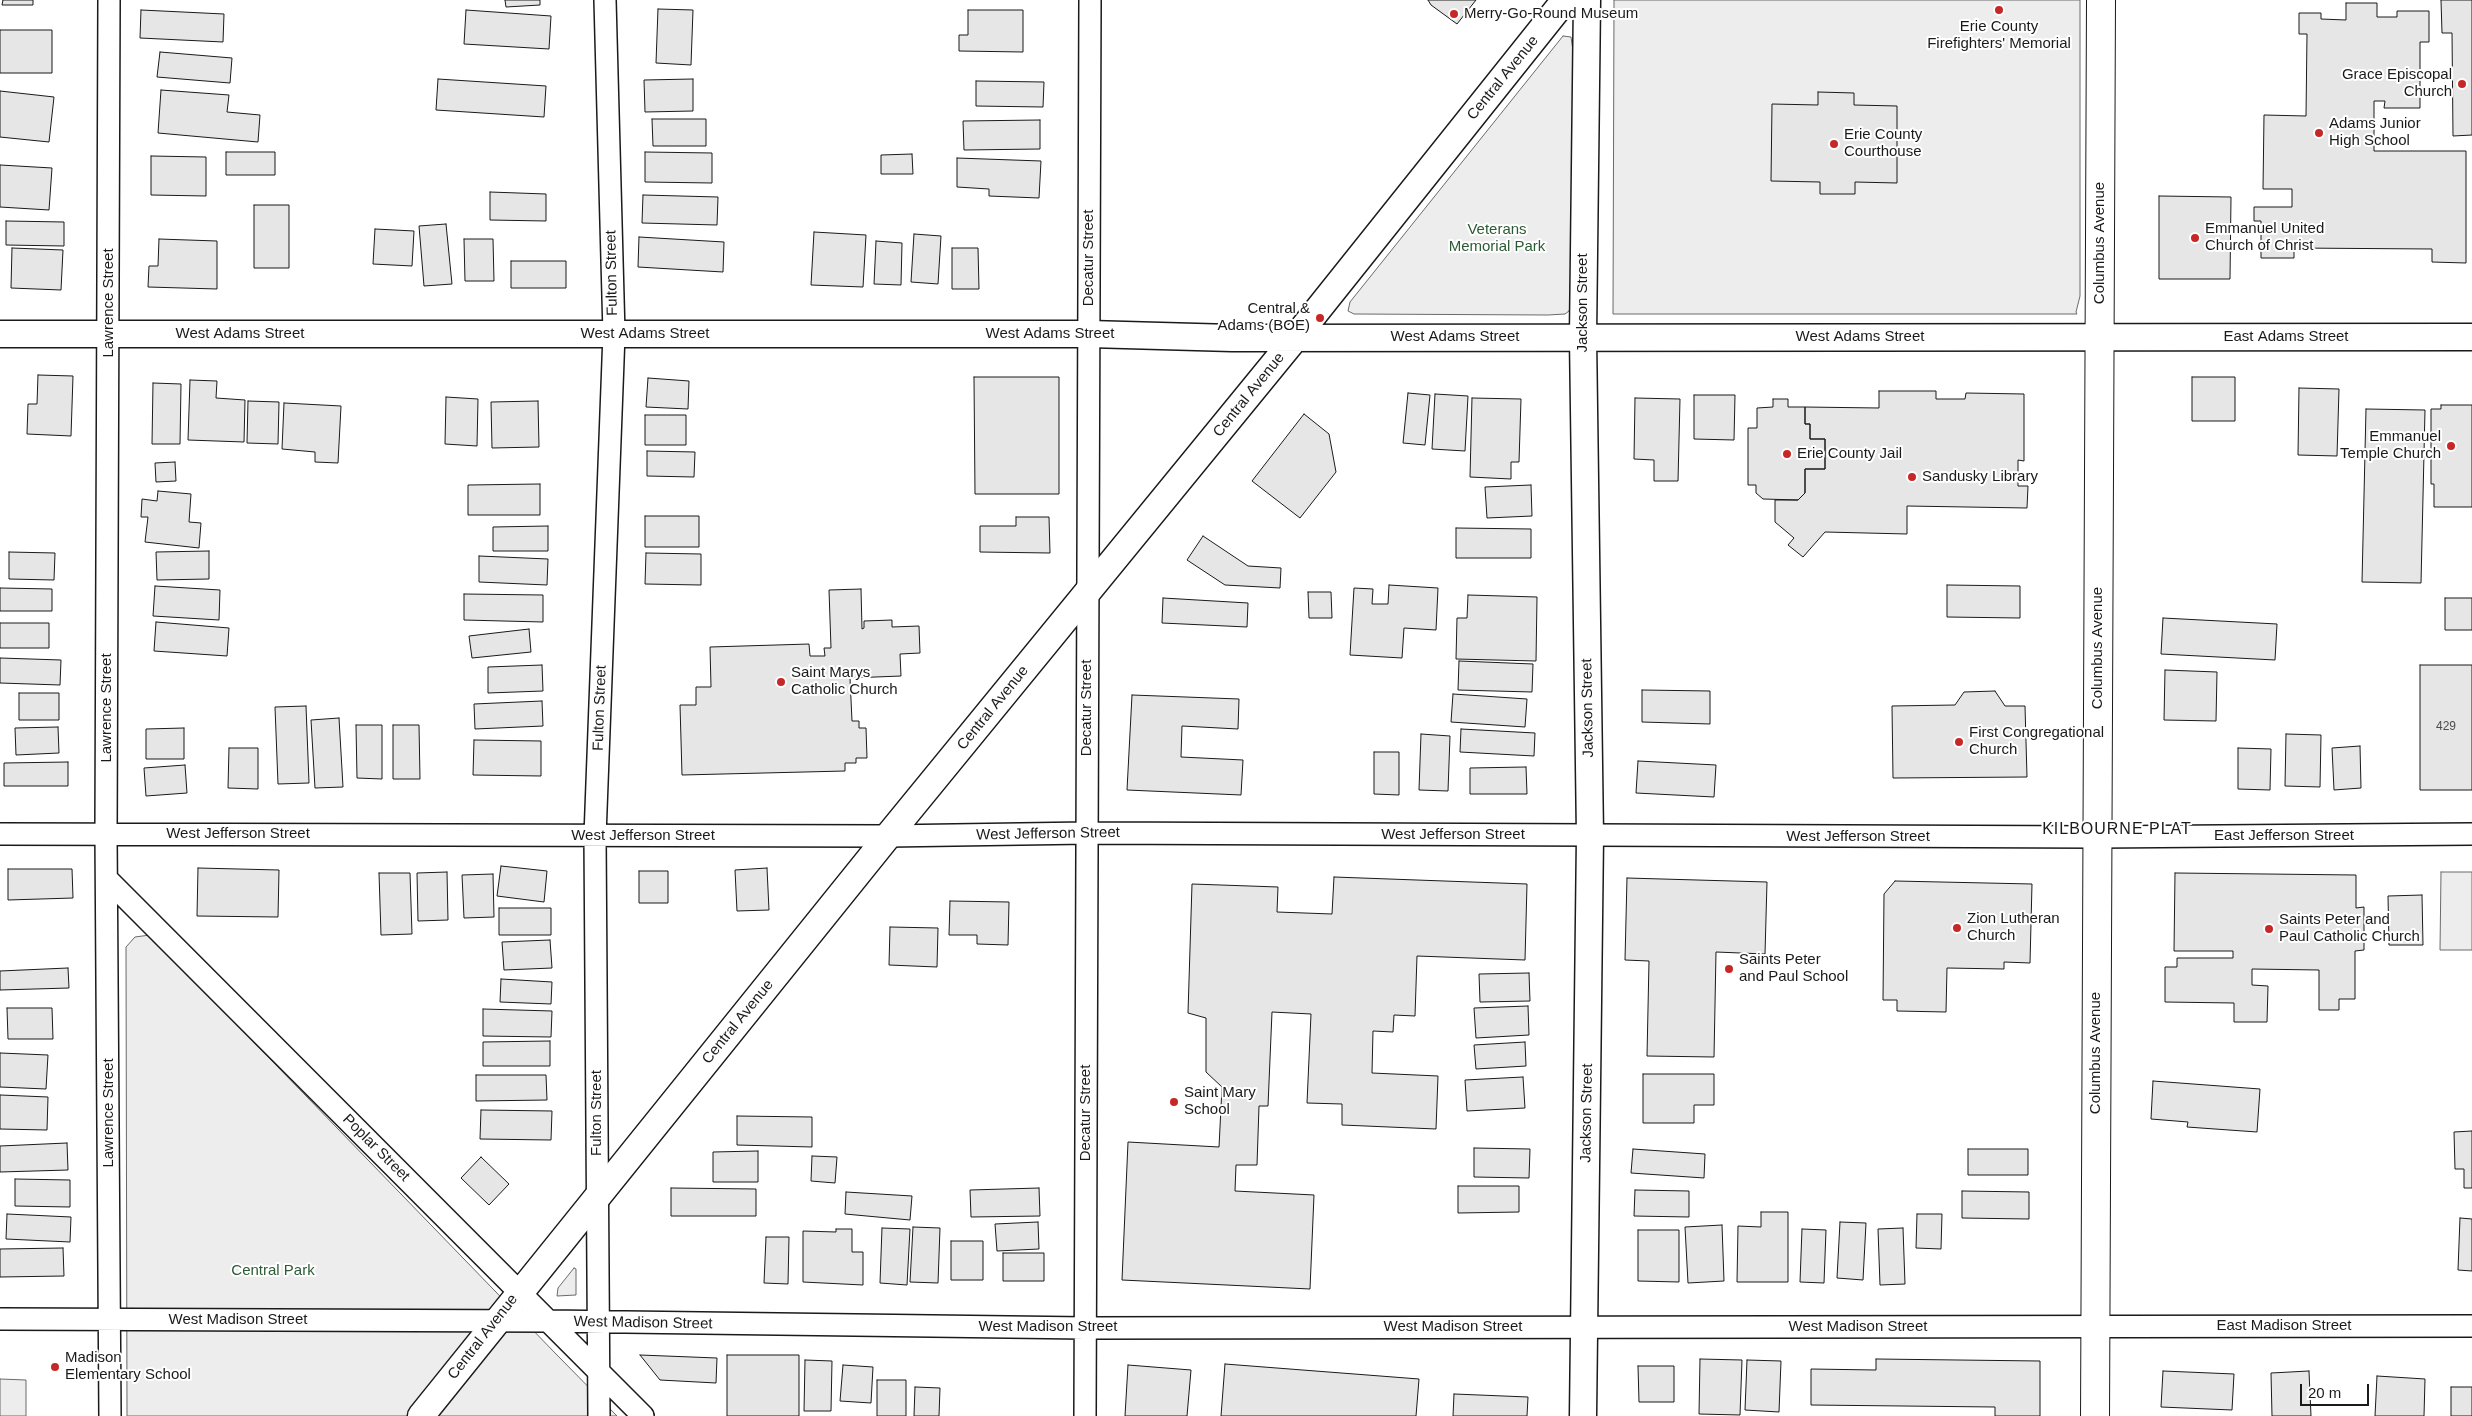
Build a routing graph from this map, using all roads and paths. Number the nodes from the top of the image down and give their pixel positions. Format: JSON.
{"nodes":[{"id":1,"x":109,"y":0,"type":"edge"},
{"id":2,"x":605,"y":0,"type":"edge"},
{"id":3,"x":1090,"y":0,"type":"edge"},
{"id":4,"x":1565,"y":0,"type":"edge"},
{"id":5,"x":1587,"y":0,"type":"edge"},
{"id":6,"x":2101,"y":0,"type":"edge"},
{"id":7,"x":0,"y":334,"type":"edge"},
{"id":8,"x":109,"y":334,"type":"junction"},
{"id":9,"x":614,"y":334,"type":"junction"},
{"id":10,"x":1089,"y":334,"type":"junction"},
{"id":11,"x":1296,"y":337,"type":"junction"},
{"id":12,"x":1583,"y":337,"type":"junction"},
{"id":13,"x":2472,"y":337,"type":"edge"},
{"id":14,"x":2099,"y":338,"type":"junction"},
{"id":15,"x":1088,"y":593,"type":"junction"},
{"id":16,"x":1087,"y":833,"type":"junction"},
{"id":17,"x":0,"y":834,"type":"edge"},
{"id":18,"x":106,"y":834,"type":"junction"},
{"id":19,"x":2472,"y":834,"type":"edge"},
{"id":20,"x":595,"y":836,"type":"junction"},
{"id":21,"x":888,"y":836,"type":"junction"},
{"id":22,"x":1590,"y":836,"type":"junction"},
{"id":23,"x":2096,"y":837,"type":"junction"},
{"id":24,"x":108,"y":880,"type":"junction"},
{"id":25,"x":598,"y":1196,"type":"junction"},
{"id":26,"x":519,"y":1292,"type":"junction"},
{"id":27,"x":0,"y":1319,"type":"edge"},
{"id":28,"x":110,"y":1319,"type":"junction"},
{"id":29,"x":496,"y":1321,"type":"junction"},
{"id":30,"x":548,"y":1321,"type":"junction"},
{"id":31,"x":598,"y":1322,"type":"junction"},
{"id":32,"x":2472,"y":1326,"type":"edge"},
{"id":33,"x":1585,"y":1327,"type":"junction"},
{"id":34,"x":2096,"y":1327,"type":"junction"},
{"id":35,"x":1085,"y":1328,"type":"junction"},
{"id":36,"x":599,"y":1372,"type":"junction"},
{"id":37,"x":110,"y":1416,"type":"edge"},
{"id":38,"x":421,"y":1416,"type":"edge"},
{"id":39,"x":599,"y":1416,"type":"edge"},
{"id":40,"x":643,"y":1416,"type":"edge"},
{"id":41,"x":1085,"y":1416,"type":"edge"},
{"id":42,"x":1583,"y":1416,"type":"edge"},
{"id":43,"x":2095,"y":1416,"type":"edge"}],
"edges":[{"from":1,"to":8,"type":"street","name":"Lawrence Street"},
{"from":2,"to":9,"type":"street","name":"Fulton Street"},
{"from":3,"to":10,"type":"street","name":"Decatur Street"},
{"from":4,"to":11,"type":"street","name":"Central Avenue"},
{"from":5,"to":12,"type":"street","name":"Jackson Street"},
{"from":6,"to":14,"type":"main road","name":"Columbus Avenue"},
{"from":7,"to":8,"type":"street","name":"West Adams Street"},
{"from":8,"to":9,"type":"street","name":"West Adams Street"},
{"from":8,"to":18,"type":"street","name":"Lawrence Street"},
{"from":9,"to":10,"type":"street","name":"West Adams Street"},
{"from":9,"to":20,"type":"street","name":"Fulton Street"},
{"from":10,"to":11,"type":"street","name":"West Adams Street"},
{"from":10,"to":15,"type":"street","name":"Decatur Street"},
{"from":11,"to":12,"type":"street","name":"West Adams Street"},
{"from":11,"to":15,"type":"street","name":"Central Avenue"},
{"from":12,"to":14,"type":"street","name":"West Adams Street"},
{"from":12,"to":22,"type":"street","name":"Jackson Street"},
{"from":13,"to":14,"type":"street","name":"East Adams Street"},
{"from":14,"to":23,"type":"main road","name":"Columbus Avenue"},
{"from":15,"to":16,"type":"street","name":"Decatur Street"},
{"from":15,"to":21,"type":"street","name":"Central Avenue"},
{"from":16,"to":21,"type":"street","name":"West Jefferson Street"},
{"from":16,"to":22,"type":"street","name":"West Jefferson Street"},
{"from":16,"to":35,"type":"street","name":"Decatur Street"},
{"from":17,"to":18,"type":"street","name":"West Jefferson Street"},
{"from":18,"to":20,"type":"street","name":"West Jefferson Street"},
{"from":18,"to":24,"type":"street","name":"Lawrence Street"},
{"from":19,"to":23,"type":"street","name":"East Jefferson Street"},
{"from":20,"to":21,"type":"street","name":"West Jefferson Street"},
{"from":20,"to":25,"type":"street","name":"Fulton Street"},
{"from":21,"to":25,"type":"street","name":"Central Avenue"},
{"from":22,"to":23,"type":"street","name":"West Jefferson Street"},
{"from":22,"to":33,"type":"street","name":"Jackson Street"},
{"from":23,"to":34,"type":"main road","name":"Columbus Avenue"},
{"from":24,"to":26,"type":"street","name":"Poplar Street"},
{"from":24,"to":28,"type":"street","name":"Lawrence Street"},
{"from":25,"to":26,"type":"street","name":"Central Avenue"},
{"from":25,"to":31,"type":"street","name":"Fulton Street"},
{"from":26,"to":29,"type":"street","name":"Central Avenue"},
{"from":26,"to":30,"type":"street","name":"Poplar Street"},
{"from":27,"to":28,"type":"street","name":"West Madison Street"},
{"from":28,"to":29,"type":"street","name":"West Madison Street"},
{"from":28,"to":37,"type":"street","name":"Lawrence Street"},
{"from":29,"to":30,"type":"street","name":"West Madison Street"},
{"from":29,"to":38,"type":"street","name":"Central Avenue"},
{"from":30,"to":31,"type":"street","name":"West Madison Street"},
{"from":30,"to":36,"type":"street","name":"Poplar Street"},
{"from":31,"to":35,"type":"street","name":"West Madison Street"},
{"from":31,"to":36,"type":"street","name":"Fulton Street"},
{"from":32,"to":34,"type":"street","name":"East Madison Street"},
{"from":33,"to":34,"type":"street","name":"West Madison Street"},
{"from":33,"to":35,"type":"street","name":"West Madison Street"},
{"from":33,"to":42,"type":"street","name":"Jackson Street"},
{"from":34,"to":43,"type":"main road","name":"Columbus Avenue"},
{"from":35,"to":41,"type":"street","name":"Decatur Street"},
{"from":36,"to":39,"type":"street","name":"Fulton Street"},
{"from":36,"to":40,"type":"street","name":"Poplar Street"}]}
